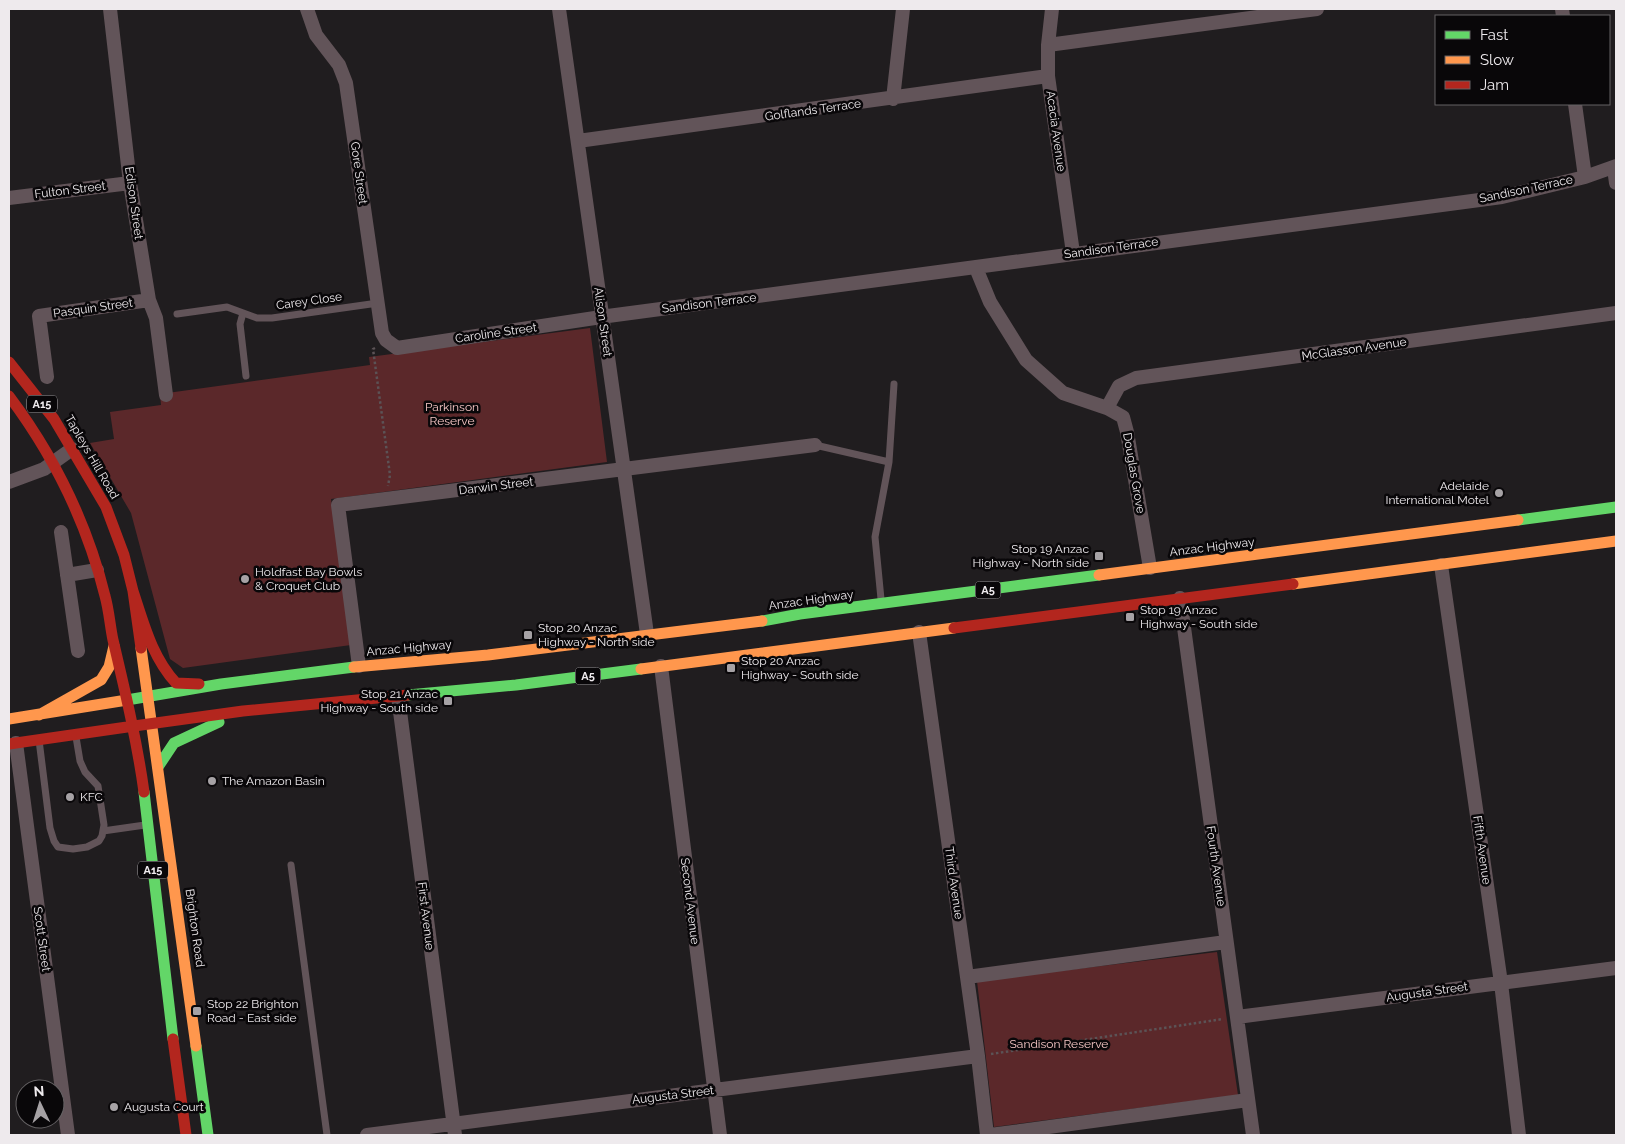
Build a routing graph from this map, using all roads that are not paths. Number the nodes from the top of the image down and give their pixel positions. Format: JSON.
{"nodes":[{"id":1,"x":110,"y":9,"type":"edge"},
{"id":2,"x":307,"y":9,"type":"edge"},
{"id":3,"x":559,"y":9,"type":"edge"},
{"id":4,"x":903,"y":9,"type":"edge"},
{"id":5,"x":1052,"y":9,"type":"edge"},
{"id":6,"x":1309,"y":9,"type":"edge"},
{"id":7,"x":1048,"y":45,"type":"junction"},
{"id":8,"x":1048,"y":76,"type":"junction"},
{"id":9,"x":892,"y":99,"type":"junction"},
{"id":10,"x":1575,"y":105,"type":"edge"},
{"id":11,"x":578,"y":142,"type":"junction"},
{"id":12,"x":1615,"y":167,"type":"edge"},
{"id":13,"x":1585,"y":176,"type":"junction"},
{"id":14,"x":130,"y":182,"type":"junction"},
{"id":15,"x":1616,"y":183,"type":"edge"},
{"id":16,"x":9,"y":198,"type":"edge"},
{"id":17,"x":1073,"y":253,"type":"junction"},
{"id":18,"x":976,"y":268,"type":"junction"},
{"id":19,"x":148,"y":300,"type":"junction"},
{"id":20,"x":378,"y":303,"type":"junction"},
{"id":21,"x":243,"y":313,"type":"junction"},
{"id":22,"x":1616,"y":313,"type":"edge"},
{"id":23,"x":177,"y":314,"type":"dead end"},
{"id":24,"x":602,"y":317,"type":"junction"},
{"id":25,"x":388,"y":342,"type":"joint"},
{"id":26,"x":9,"y":362,"type":"edge"},
{"id":27,"x":246,"y":376,"type":"dead end"},
{"id":28,"x":47,"y":377,"type":"dead end"},
{"id":29,"x":894,"y":384,"type":"dead end"},
{"id":30,"x":166,"y":395,"type":"dead end"},
{"id":31,"x":9,"y":396,"type":"edge"},
{"id":32,"x":1107,"y":408,"type":"junction"},
{"id":33,"x":815,"y":445,"type":"joint"},
{"id":34,"x":72,"y":449,"type":"junction"},
{"id":35,"x":53,"y":462,"type":"junction"},
{"id":36,"x":889,"y":462,"type":"junction"},
{"id":37,"x":623,"y":470,"type":"junction"},
{"id":38,"x":9,"y":482,"type":"edge"},
{"id":39,"x":1616,"y":507,"type":"edge"},
{"id":40,"x":61,"y":532,"type":"dead end"},
{"id":41,"x":1616,"y":540,"type":"edge"},
{"id":42,"x":1313,"y":546,"type":"junction"},
{"id":43,"x":1268,"y":554,"type":"junction"},
{"id":44,"x":1291,"y":562,"type":"dead end"},
{"id":45,"x":1441,"y":565,"type":"junction"},
{"id":46,"x":1150,"y":568,"type":"junction"},
{"id":47,"x":97,"y":570,"type":"junction"},
{"id":48,"x":67,"y":576,"type":"junction"},
{"id":49,"x":1320,"y":580,"type":"junction"},
{"id":50,"x":133,"y":591,"type":"junction"},
{"id":51,"x":1180,"y":598,"type":"junction"},
{"id":52,"x":882,"y":604,"type":"junction"},
{"id":53,"x":800,"y":614,"type":"junction"},
{"id":54,"x":759,"y":621,"type":"junction"},
{"id":55,"x":776,"y":629,"type":"dead end"},
{"id":56,"x":919,"y":632,"type":"junction"},
{"id":57,"x":646,"y":634,"type":"junction"},
{"id":58,"x":114,"y":645,"type":"junction"},
{"id":59,"x":806,"y":647,"type":"junction"},
{"id":60,"x":78,"y":651,"type":"dead end"},
{"id":61,"x":488,"y":655,"type":"junction"},
{"id":62,"x":534,"y":660,"type":"junction"},
{"id":63,"x":359,"y":666,"type":"junction"},
{"id":64,"x":661,"y":666,"type":"junction"},
{"id":65,"x":547,"y":681,"type":"junction"},
{"id":66,"x":221,"y":684,"type":"junction"},
{"id":67,"x":516,"y":685,"type":"junction"},
{"id":68,"x":398,"y":696,"type":"junction"},
{"id":69,"x":148,"y":697,"type":"junction"},
{"id":70,"x":127,"y":700,"type":"junction"},
{"id":71,"x":243,"y":711,"type":"junction"},
{"id":72,"x":39,"y":715,"type":"junction"},
{"id":73,"x":9,"y":719,"type":"edge"},
{"id":74,"x":152,"y":724,"type":"junction"},
{"id":75,"x":134,"y":726,"type":"junction"},
{"id":76,"x":76,"y":734,"type":"junction"},
{"id":77,"x":39,"y":740,"type":"junction"},
{"id":78,"x":12,"y":743,"type":"edge"},
{"id":79,"x":158,"y":767,"type":"junction"},
{"id":80,"x":148,"y":825,"type":"junction"},
{"id":81,"x":103,"y":831,"type":"junction"},
{"id":82,"x":291,"y":865,"type":"dead end"},
{"id":83,"x":1226,"y":942,"type":"junction"},
{"id":84,"x":1616,"y":968,"type":"edge"},
{"id":85,"x":967,"y":977,"type":"junction"},
{"id":86,"x":1501,"y":982,"type":"junction"},
{"id":87,"x":1237,"y":1017,"type":"junction"},
{"id":88,"x":978,"y":1056,"type":"junction"},
{"id":89,"x":714,"y":1090,"type":"junction"},
{"id":90,"x":1248,"y":1100,"type":"junction"},
{"id":91,"x":454,"y":1130,"type":"edge"},
{"id":92,"x":68,"y":1135,"type":"edge"},
{"id":93,"x":186,"y":1135,"type":"edge"},
{"id":94,"x":208,"y":1135,"type":"edge"},
{"id":95,"x":327,"y":1135,"type":"edge"},
{"id":96,"x":368,"y":1135,"type":"edge"},
{"id":97,"x":720,"y":1135,"type":"edge"},
{"id":98,"x":989,"y":1135,"type":"edge"},
{"id":99,"x":1253,"y":1135,"type":"edge"},
{"id":100,"x":1519,"y":1135,"type":"edge"}],
"edges":[{"from":1,"to":14,"type":"street","name":"Edison Street"},
{"from":2,"to":20,"type":"street","name":"Gore Street"},
{"from":3,"to":11,"type":"street","name":"Alison Street"},
{"from":4,"to":9,"type":"street"},
{"from":5,"to":7,"type":"street","name":"Acacia Avenue"},
{"from":6,"to":7,"type":"street"},
{"from":7,"to":8,"type":"street","name":"Acacia Avenue"},
{"from":8,"to":9,"type":"street","name":"Golflands Terrace"},
{"from":8,"to":17,"type":"street","name":"Acacia Avenue"},
{"from":9,"to":11,"type":"street","name":"Golflands Terrace"},
{"from":10,"to":13,"type":"street"},
{"from":11,"to":24,"type":"street","name":"Alison Street"},
{"from":12,"to":13,"type":"street","name":"Sandison Terrace"},
{"from":12,"to":15,"type":"street"},
{"from":13,"to":17,"type":"street","name":"Sandison Terrace"},
{"from":14,"to":16,"type":"street","name":"Fulton Street"},
{"from":14,"to":19,"type":"street","name":"Edison Street"},
{"from":17,"to":18,"type":"street","name":"Sandison Terrace"},
{"from":18,"to":24,"type":"street","name":"Sandison Terrace"},
{"from":18,"to":32,"type":"street","name":"Douglas Grove"},
{"from":19,"to":28,"type":"street","name":"Pasquin Street"},
{"from":19,"to":30,"type":"street","name":"Edison Street"},
{"from":20,"to":21,"type":"lane","name":"Carey Close"},
{"from":20,"to":25,"type":"street","name":"Gore Street"},
{"from":21,"to":23,"type":"lane","name":"Carey Close"},
{"from":21,"to":27,"type":"lane"},
{"from":22,"to":32,"type":"street","name":"McGlasson Avenue"},
{"from":24,"to":25,"type":"street","name":"Caroline Street"},
{"from":24,"to":37,"type":"street","name":"Alison Street"},
{"from":26,"to":34,"type":"main road","name":"Tapleys Hill Road","number":"A15"},
{"from":29,"to":36,"type":"lane"},
{"from":31,"to":35,"type":"main road","number":"A15"},
{"from":32,"to":46,"type":"street","name":"Douglas Grove"},
{"from":33,"to":36,"type":"lane"},
{"from":33,"to":37,"type":"street","name":"Darwin Street"},
{"from":34,"to":35,"type":"street"},
{"from":34,"to":50,"type":"main road","name":"Tapleys Hill Road","number":"A15"},
{"from":35,"to":38,"type":"street"},
{"from":35,"to":47,"type":"main road","number":"A15"},
{"from":36,"to":52,"type":"lane"},
{"from":37,"to":57,"type":"street","name":"Alison Street"},
{"from":37,"to":63,"type":"street","name":"Darwin Street"},
{"from":39,"to":42,"type":"main road","name":"Anzac Highway","number":"A5"},
{"from":40,"to":48,"type":"street"},
{"from":41,"to":45,"type":"main road","number":"A5"},
{"from":42,"to":43,"type":"main road","name":"Anzac Highway","number":"A5"},
{"from":42,"to":49,"type":"main road"},
{"from":43,"to":44,"type":"main road"},
{"from":43,"to":46,"type":"main road","name":"Anzac Highway","number":"A5"},
{"from":45,"to":49,"type":"main road","number":"A5"},
{"from":45,"to":86,"type":"street","name":"Fifth Avenue"},
{"from":46,"to":52,"type":"main road","name":"Anzac Highway","number":"A5"},
{"from":47,"to":48,"type":"street"},
{"from":47,"to":58,"type":"main road","number":"A15"},
{"from":48,"to":60,"type":"street"},
{"from":49,"to":51,"type":"main road","number":"A5"},
{"from":50,"to":66,"type":"main road"},
{"from":50,"to":69,"type":"main road","name":"Tapleys Hill Road","number":"A15"},
{"from":51,"to":56,"type":"main road","number":"A5"},
{"from":51,"to":83,"type":"street","name":"Fourth Avenue"},
{"from":52,"to":53,"type":"main road","name":"Anzac Highway","number":"A5"},
{"from":53,"to":54,"type":"main road","name":"Anzac Highway","number":"A5"},
{"from":53,"to":59,"type":"main road"},
{"from":54,"to":55,"type":"main road"},
{"from":54,"to":57,"type":"main road","name":"Anzac Highway","number":"A5"},
{"from":56,"to":59,"type":"main road","number":"A5"},
{"from":56,"to":85,"type":"street","name":"Third Avenue"},
{"from":57,"to":62,"type":"main road","name":"Anzac Highway","number":"A5"},
{"from":58,"to":70,"type":"main road","number":"A15"},
{"from":58,"to":72,"type":"main road"},
{"from":59,"to":64,"type":"main road","number":"A5"},
{"from":61,"to":62,"type":"main road","name":"Anzac Highway","number":"A5"},
{"from":61,"to":63,"type":"main road","name":"Anzac Highway","number":"A5"},
{"from":61,"to":67,"type":"main road"},
{"from":62,"to":65,"type":"main road"},
{"from":63,"to":66,"type":"main road","name":"Anzac Highway","number":"A5"},
{"from":64,"to":65,"type":"main road","number":"A5"},
{"from":64,"to":89,"type":"street","name":"Second Avenue"},
{"from":65,"to":67,"type":"main road","number":"A5"},
{"from":66,"to":69,"type":"main road","name":"Anzac Highway","number":"A5"},
{"from":67,"to":68,"type":"main road","number":"A5"},
{"from":68,"to":71,"type":"main road","number":"A5"},
{"from":68,"to":91,"type":"street","name":"First Avenue"},
{"from":69,"to":70,"type":"main road","name":"Anzac Highway","number":"A5"},
{"from":69,"to":74,"type":"main road","number":"A15"},
{"from":70,"to":72,"type":"main road","name":"Anzac Highway"},
{"from":70,"to":75,"type":"main road","number":"A15"},
{"from":71,"to":74,"type":"main road","number":"A5"},
{"from":71,"to":79,"type":"main road"},
{"from":72,"to":73,"type":"main road","name":"Anzac Highway"},
{"from":74,"to":75,"type":"main road","number":"A5"},
{"from":74,"to":79,"type":"main road","name":"Brighton Road","number":"A15"},
{"from":75,"to":76,"type":"main road"},
{"from":75,"to":80,"type":"main road","number":"A15"},
{"from":76,"to":77,"type":"main road"},
{"from":76,"to":81,"type":"lane"},
{"from":77,"to":78,"type":"main road"},
{"from":77,"to":81,"type":"lane"},
{"from":78,"to":92,"type":"street","name":"Scott Street"},
{"from":79,"to":94,"type":"main road","name":"Brighton Road","number":"A15"},
{"from":80,"to":81,"type":"lane"},
{"from":80,"to":93,"type":"main road","number":"A15"},
{"from":82,"to":95,"type":"lane"},
{"from":83,"to":85,"type":"street"},
{"from":83,"to":87,"type":"street","name":"Fourth Avenue"},
{"from":84,"to":86,"type":"street","name":"Augusta Street"},
{"from":85,"to":88,"type":"street","name":"Third Avenue"},
{"from":86,"to":87,"type":"street","name":"Augusta Street"},
{"from":86,"to":100,"type":"street","name":"Fifth Avenue"},
{"from":87,"to":90,"type":"street","name":"Fourth Avenue"},
{"from":88,"to":89,"type":"street","name":"Augusta Street"},
{"from":88,"to":98,"type":"street","name":"Third Avenue"},
{"from":89,"to":91,"type":"street","name":"Augusta Street"},
{"from":89,"to":97,"type":"street","name":"Second Avenue"},
{"from":90,"to":98,"type":"street"},
{"from":90,"to":99,"type":"street","name":"Fourth Avenue"},
{"from":91,"to":96,"type":"street","name":"Augusta Street"}]}
